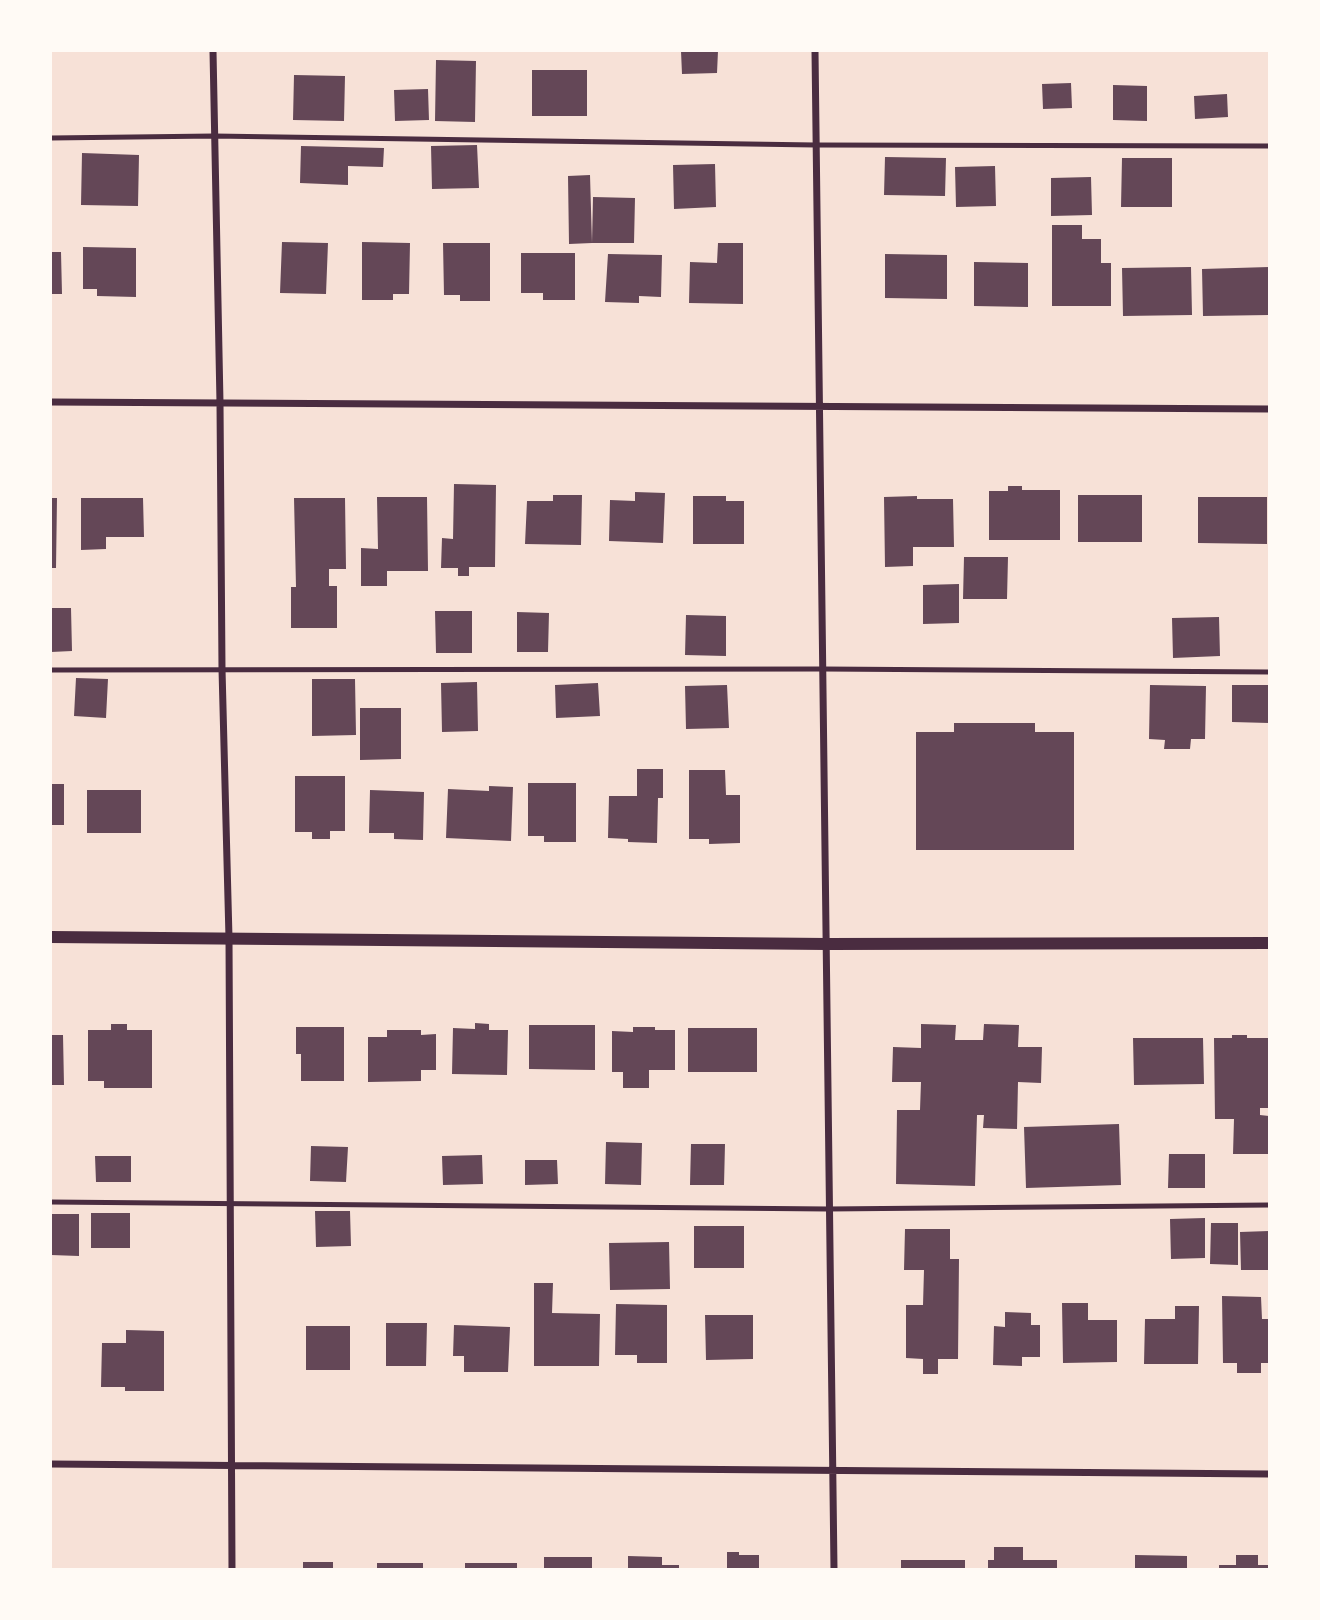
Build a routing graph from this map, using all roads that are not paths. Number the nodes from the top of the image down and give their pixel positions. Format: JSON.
{"nodes":[{"id":1,"x":213,"y":51,"type":"edge"},
{"id":2,"x":815,"y":51,"type":"edge"},
{"id":3,"x":214,"y":136,"type":"junction"},
{"id":4,"x":51,"y":138,"type":"edge"},
{"id":5,"x":815,"y":145,"type":"junction"},
{"id":6,"x":1269,"y":146,"type":"edge"},
{"id":7,"x":51,"y":402,"type":"edge"},
{"id":8,"x":220,"y":402,"type":"junction"},
{"id":9,"x":821,"y":407,"type":"junction"},
{"id":10,"x":1269,"y":409,"type":"edge"},
{"id":11,"x":222,"y":669,"type":"junction"},
{"id":12,"x":823,"y":669,"type":"junction"},
{"id":13,"x":51,"y":670,"type":"edge"},
{"id":14,"x":1269,"y":672,"type":"edge"},
{"id":15,"x":51,"y":937,"type":"edge"},
{"id":16,"x":229,"y":939,"type":"junction"},
{"id":17,"x":1269,"y":943,"type":"edge"},
{"id":18,"x":827,"y":944,"type":"junction"},
{"id":19,"x":51,"y":1202,"type":"edge"},
{"id":20,"x":229,"y":1204,"type":"junction"},
{"id":21,"x":1269,"y":1205,"type":"edge"},
{"id":22,"x":828,"y":1209,"type":"junction"},
{"id":23,"x":51,"y":1464,"type":"edge"},
{"id":24,"x":229,"y":1466,"type":"junction"},
{"id":25,"x":832,"y":1471,"type":"junction"},
{"id":26,"x":1269,"y":1474,"type":"edge"},
{"id":27,"x":232,"y":1569,"type":"edge"},
{"id":28,"x":834,"y":1569,"type":"edge"}],
"edges":[{"from":1,"to":3,"type":"street"},
{"from":2,"to":5,"type":"street"},
{"from":3,"to":4,"type":"lane"},
{"from":3,"to":5,"type":"lane"},
{"from":3,"to":8,"type":"street"},
{"from":5,"to":6,"type":"lane"},
{"from":5,"to":9,"type":"street"},
{"from":7,"to":8,"type":"street"},
{"from":8,"to":9,"type":"street"},
{"from":8,"to":11,"type":"street"},
{"from":9,"to":10,"type":"street"},
{"from":9,"to":12,"type":"street"},
{"from":11,"to":12,"type":"lane"},
{"from":11,"to":13,"type":"lane"},
{"from":11,"to":16,"type":"street"},
{"from":12,"to":14,"type":"lane"},
{"from":12,"to":18,"type":"street"},
{"from":15,"to":16,"type":"street"},
{"from":16,"to":18,"type":"street"},
{"from":16,"to":20,"type":"street"},
{"from":17,"to":18,"type":"street"},
{"from":18,"to":22,"type":"street"},
{"from":19,"to":20,"type":"lane"},
{"from":20,"to":22,"type":"lane"},
{"from":20,"to":24,"type":"street"},
{"from":21,"to":22,"type":"lane"},
{"from":22,"to":25,"type":"street"},
{"from":23,"to":24,"type":"street"},
{"from":24,"to":25,"type":"street"},
{"from":24,"to":27,"type":"street"},
{"from":25,"to":26,"type":"street"},
{"from":25,"to":28,"type":"street"}]}
